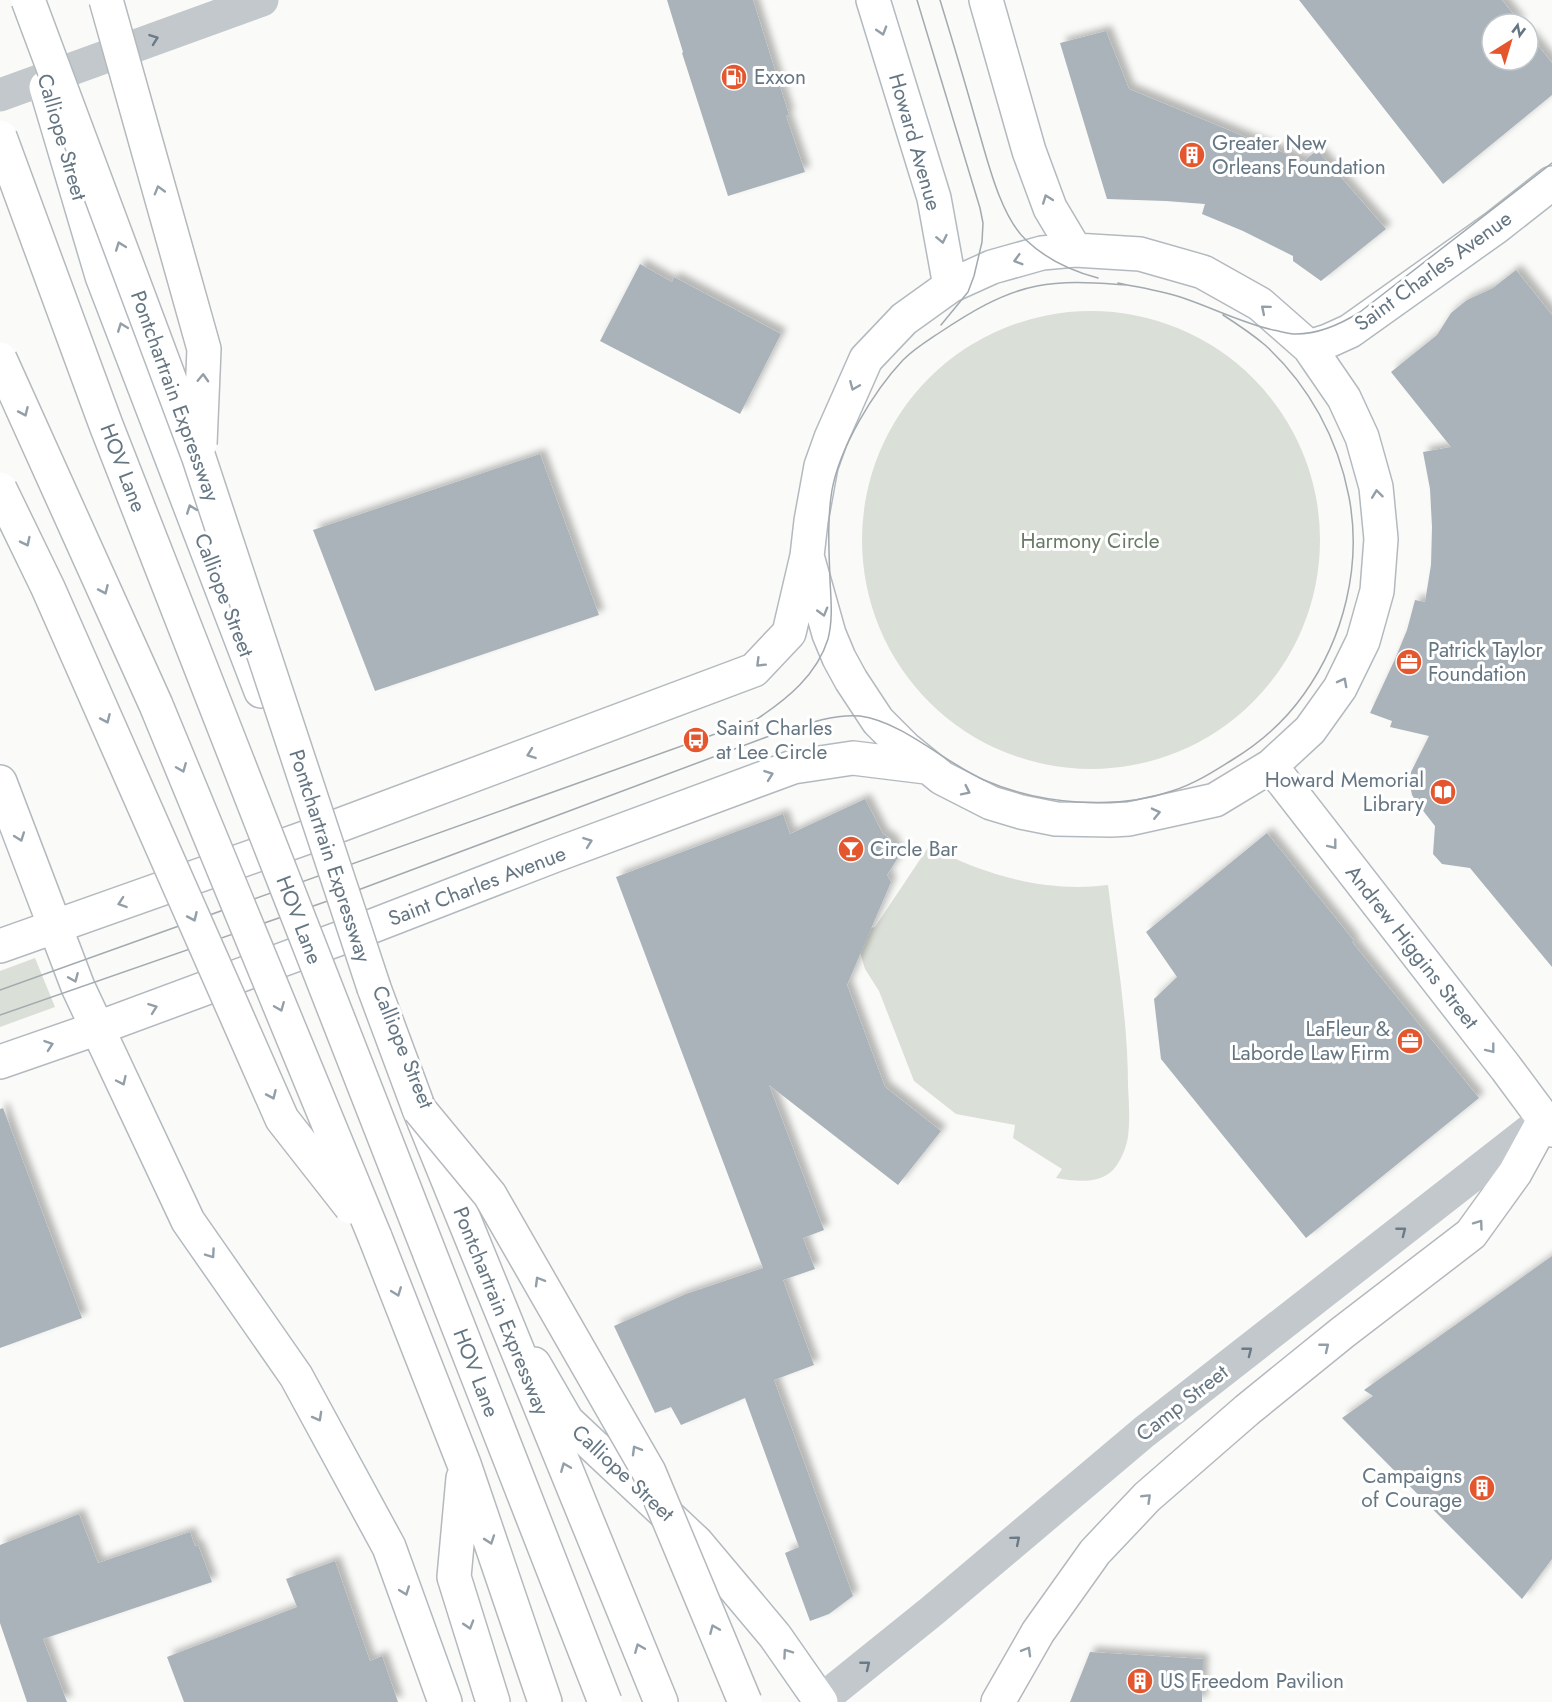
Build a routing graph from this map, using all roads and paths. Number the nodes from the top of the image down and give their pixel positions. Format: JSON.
{"nodes":[{"id":1,"x":29,"y":0,"type":"edge"},
{"id":2,"x":106,"y":0,"type":"edge"},
{"id":3,"x":262,"y":0,"type":"edge"},
{"id":4,"x":873,"y":0,"type":"edge"},
{"id":5,"x":986,"y":0,"type":"edge"},
{"id":6,"x":44,"y":78,"type":"junction"},
{"id":7,"x":0,"y":95,"type":"edge"},
{"id":8,"x":0,"y":137,"type":"edge"},
{"id":9,"x":1552,"y":183,"type":"edge"},
{"id":10,"x":1075,"y":250,"type":"junction"},
{"id":11,"x":950,"y":286,"type":"junction"},
{"id":12,"x":1309,"y":347,"type":"junction"},
{"id":13,"x":0,"y":359,"type":"edge"},
{"id":14,"x":199,"y":458,"type":"junction"},
{"id":15,"x":0,"y":489,"type":"edge"},
{"id":16,"x":807,"y":555,"type":"junction"},
{"id":17,"x":1271,"y":766,"type":"junction"},
{"id":18,"x":926,"y":767,"type":"junction"},
{"id":19,"x":0,"y":783,"type":"edge"},
{"id":20,"x":316,"y":834,"type":"junction"},
{"id":21,"x":54,"y":927,"type":"junction"},
{"id":22,"x":357,"y":932,"type":"junction"},
{"id":23,"x":0,"y":945,"type":"edge"},
{"id":24,"x":98,"y":1028,"type":"junction"},
{"id":25,"x":0,"y":1062,"type":"edge"},
{"id":26,"x":419,"y":1109,"type":"junction"},
{"id":27,"x":1549,"y":1121,"type":"edge"},
{"id":28,"x":375,"y":1237,"type":"junction"},
{"id":29,"x":465,"y":1464,"type":"junction"},
{"id":30,"x":445,"y":1702,"type":"edge"},
{"id":31,"x":493,"y":1702,"type":"edge"},
{"id":32,"x":545,"y":1702,"type":"edge"},
{"id":33,"x":605,"y":1702,"type":"edge"},
{"id":34,"x":661,"y":1702,"type":"edge"},
{"id":35,"x":745,"y":1702,"type":"edge"},
{"id":36,"x":819,"y":1702,"type":"edge"},
{"id":37,"x":998,"y":1702,"type":"edge"}],
"edges":[{"from":1,"to":6,"type":"main road","name":"Calliope Street"},
{"from":14,"to":1,"type":"main road","name":"Pontchartrain Expressway","one_way":true,"bridge":true},
{"from":14,"to":2,"type":"main road","one_way":true,"bridge":true},
{"from":6,"to":3,"type":"street","one_way":true},
{"from":4,"to":11,"type":"main road","name":"Howard Avenue","one_way":true},
{"from":10,"to":5,"type":"main road","one_way":true},
{"from":6,"to":7,"type":"street"},
{"from":20,"to":6,"type":"main road","name":"Calliope Street","one_way":true},
{"from":8,"to":33,"type":"main road","name":"HOV Lane","bridge":true},
{"from":9,"to":12,"type":"main road","name":"Saint Charles Avenue"},
{"from":10,"to":11,"type":"main road","name":"Saint Charles Avenue","one_way":true},
{"from":12,"to":10,"type":"main road","name":"Saint Charles Avenue","one_way":true},
{"from":11,"to":16,"type":"main road","name":"Saint Charles Avenue","one_way":true},
{"from":17,"to":12,"type":"main road","name":"Saint Charles Avenue","one_way":true},
{"from":13,"to":28,"type":"main road","one_way":true,"bridge":true},
{"from":14,"to":26,"type":"main road","name":"Pontchartrain Expressway","bridge":true},
{"from":15,"to":28,"type":"main road","one_way":true,"bridge":true},
{"from":16,"to":18,"type":"main road","name":"Saint Charles Avenue","one_way":true},
{"from":16,"to":20,"type":"main road","name":"Saint Charles Avenue","one_way":true},
{"from":18,"to":17,"type":"main road","name":"Saint Charles Avenue","one_way":true},
{"from":17,"to":27,"type":"main road","name":"Andrew Higgins Street","one_way":true},
{"from":22,"to":18,"type":"main road","name":"Saint Charles Avenue","one_way":true},
{"from":19,"to":21,"type":"main road","one_way":true},
{"from":20,"to":21,"type":"main road","name":"Saint Charles Avenue","one_way":true},
{"from":20,"to":22,"type":"main road","name":"Calliope Street"},
{"from":21,"to":23,"type":"main road","name":"Saint Charles Avenue"},
{"from":21,"to":24,"type":"main road","one_way":true},
{"from":24,"to":22,"type":"main road","name":"Saint Charles Avenue","one_way":true},
{"from":36,"to":22,"type":"main road","name":"Calliope Street","one_way":true},
{"from":25,"to":24,"type":"main road","name":"Saint Charles Avenue","one_way":true},
{"from":24,"to":30,"type":"main road","one_way":true},
{"from":34,"to":26,"type":"main road","name":"Pontchartrain Expressway","one_way":true,"bridge":true},
{"from":35,"to":26,"type":"main road","one_way":true,"bridge":true},
{"from":36,"to":27,"type":"street","name":"Camp Street","one_way":true},
{"from":37,"to":27,"type":"main road","one_way":true},
{"from":28,"to":29,"type":"main road","one_way":true},
{"from":29,"to":31,"type":"main road","one_way":true},
{"from":29,"to":32,"type":"main road","one_way":true}]}
